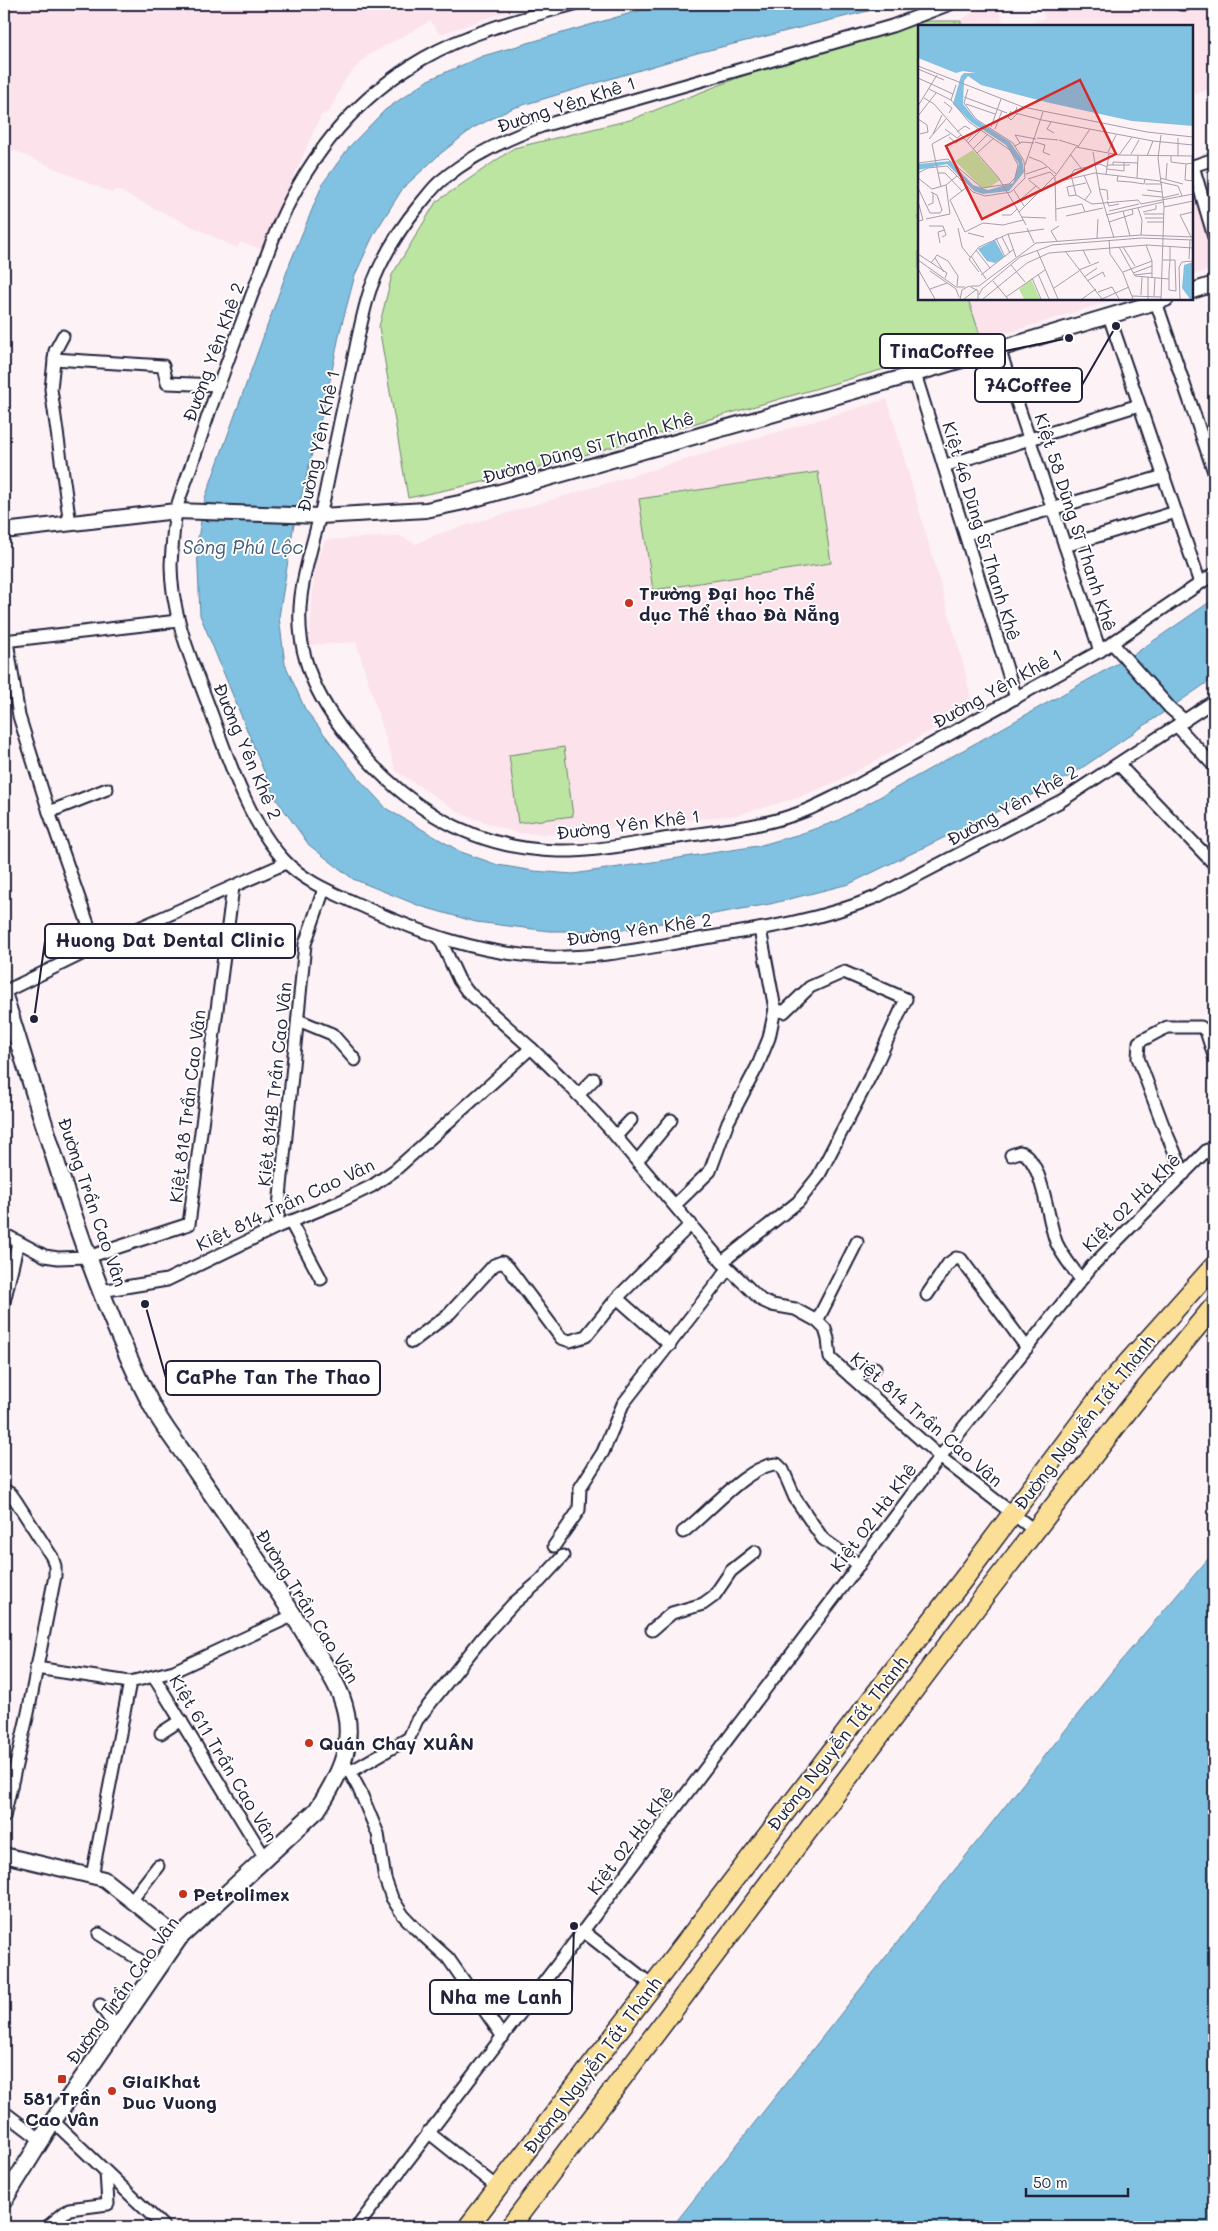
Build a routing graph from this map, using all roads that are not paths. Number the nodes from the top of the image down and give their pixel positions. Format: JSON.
{"nodes":[{"id":1,"x":530,"y":4,"type":"edge"},
{"id":2,"x":574,"y":4,"type":"edge"},
{"id":3,"x":950,"y":4,"type":"edge"},
{"id":4,"x":533,"y":16,"type":"junction"},
{"id":5,"x":1214,"y":159,"type":"edge"},
{"id":6,"x":1214,"y":238,"type":"edge"},
{"id":7,"x":1214,"y":284,"type":"edge"},
{"id":8,"x":1193,"y":291,"type":"edge"},
{"id":9,"x":1161,"y":300,"type":"edge"},
{"id":10,"x":1109,"y":316,"type":"junction"},
{"id":11,"x":63,"y":336,"type":"dead end"},
{"id":12,"x":999,"y":348,"type":"junction"},
{"id":13,"x":54,"y":359,"type":"junction"},
{"id":14,"x":915,"y":374,"type":"junction"},
{"id":15,"x":219,"y":385,"type":"junction"},
{"id":16,"x":1139,"y":405,"type":"junction"},
{"id":17,"x":1031,"y":439,"type":"junction"},
{"id":18,"x":944,"y":466,"type":"junction"},
{"id":19,"x":1214,"y":472,"type":"edge"},
{"id":20,"x":1164,"y":476,"type":"junction"},
{"id":21,"x":1054,"y":509,"type":"junction"},
{"id":22,"x":176,"y":511,"type":"junction"},
{"id":23,"x":1176,"y":512,"type":"junction"},
{"id":24,"x":320,"y":516,"type":"junction"},
{"id":25,"x":70,"y":524,"type":"junction"},
{"id":26,"x":4,"y":531,"type":"edge"},
{"id":27,"x":966,"y":534,"type":"junction"},
{"id":28,"x":1066,"y":546,"type":"junction"},
{"id":29,"x":1214,"y":574,"type":"edge"},
{"id":30,"x":1200,"y":583,"type":"junction"},
{"id":31,"x":178,"y":621,"type":"junction"},
{"id":32,"x":5,"y":641,"type":"edge"},
{"id":33,"x":1115,"y":647,"type":"junction"},
{"id":34,"x":1100,"y":651,"type":"junction"},
{"id":35,"x":1016,"y":698,"type":"junction"},
{"id":36,"x":1214,"y":701,"type":"edge"},
{"id":37,"x":1181,"y":724,"type":"junction"},
{"id":38,"x":1118,"y":765,"type":"junction"},
{"id":39,"x":1214,"y":766,"type":"edge"},
{"id":40,"x":107,"y":789,"type":"dead end"},
{"id":41,"x":49,"y":812,"type":"junction"},
{"id":42,"x":286,"y":864,"type":"junction"},
{"id":43,"x":1214,"y":864,"type":"edge"},
{"id":44,"x":233,"y":887,"type":"junction"},
{"id":45,"x":324,"y":888,"type":"junction"},
{"id":46,"x":760,"y":929,"type":"junction"},
{"id":47,"x":440,"y":939,"type":"junction"},
{"id":48,"x":96,"y":947,"type":"junction"},
{"id":49,"x":4,"y":992,"type":"edge"},
{"id":50,"x":4,"y":996,"type":"edge"},
{"id":51,"x":775,"y":1009,"type":"junction"},
{"id":52,"x":298,"y":1020,"type":"junction"},
{"id":53,"x":531,"y":1048,"type":"junction"},
{"id":54,"x":1214,"y":1056,"type":"edge"},
{"id":55,"x":355,"y":1060,"type":"dead end"},
{"id":56,"x":594,"y":1079,"type":"dead end"},
{"id":57,"x":578,"y":1095,"type":"junction"},
{"id":58,"x":632,"y":1120,"type":"dead end"},
{"id":59,"x":671,"y":1120,"type":"dead end"},
{"id":60,"x":616,"y":1136,"type":"junction"},
{"id":61,"x":1011,"y":1155,"type":"dead end"},
{"id":62,"x":1214,"y":1157,"type":"edge"},
{"id":63,"x":637,"y":1161,"type":"junction"},
{"id":64,"x":1184,"y":1174,"type":"junction"},
{"id":65,"x":675,"y":1205,"type":"junction"},
{"id":66,"x":290,"y":1222,"type":"junction"},
{"id":67,"x":691,"y":1224,"type":"junction"},
{"id":68,"x":277,"y":1227,"type":"junction"},
{"id":69,"x":4,"y":1234,"type":"edge"},
{"id":70,"x":18,"y":1242,"type":"junction"},
{"id":71,"x":857,"y":1242,"type":"dead end"},
{"id":72,"x":88,"y":1257,"type":"junction"},
{"id":73,"x":725,"y":1266,"type":"junction"},
{"id":74,"x":1214,"y":1266,"type":"edge"},
{"id":75,"x":321,"y":1279,"type":"dead end"},
{"id":76,"x":1081,"y":1280,"type":"junction"},
{"id":77,"x":101,"y":1291,"type":"junction"},
{"id":78,"x":926,"y":1296,"type":"dead end"},
{"id":79,"x":617,"y":1298,"type":"junction"},
{"id":80,"x":4,"y":1302,"type":"edge"},
{"id":81,"x":1214,"y":1306,"type":"edge"},
{"id":82,"x":817,"y":1321,"type":"junction"},
{"id":83,"x":412,"y":1342,"type":"dead end"},
{"id":84,"x":670,"y":1345,"type":"junction"},
{"id":85,"x":1027,"y":1348,"type":"junction"},
{"id":86,"x":875,"y":1368,"type":"dead end"},
{"id":87,"x":851,"y":1377,"type":"junction"},
{"id":88,"x":940,"y":1457,"type":"junction"},
{"id":89,"x":4,"y":1490,"type":"edge"},
{"id":90,"x":1012,"y":1514,"type":"junction"},
{"id":91,"x":683,"y":1532,"type":"dead end"},
{"id":92,"x":1034,"y":1532,"type":"junction"},
{"id":93,"x":554,"y":1546,"type":"dead end"},
{"id":94,"x":754,"y":1552,"type":"dead end"},
{"id":95,"x":563,"y":1556,"type":"dead end"},
{"id":96,"x":859,"y":1565,"type":"junction"},
{"id":97,"x":294,"y":1615,"type":"junction"},
{"id":98,"x":652,"y":1630,"type":"dead end"},
{"id":99,"x":36,"y":1668,"type":"junction"},
{"id":100,"x":154,"y":1677,"type":"junction"},
{"id":101,"x":130,"y":1682,"type":"junction"},
{"id":102,"x":181,"y":1720,"type":"junction"},
{"id":103,"x":162,"y":1733,"type":"dead end"},
{"id":104,"x":347,"y":1767,"type":"junction"},
{"id":105,"x":4,"y":1816,"type":"edge"},
{"id":106,"x":762,"y":1842,"type":"junction"},
{"id":107,"x":4,"y":1855,"type":"edge"},
{"id":108,"x":265,"y":1858,"type":"junction"},
{"id":109,"x":787,"y":1860,"type":"junction"},
{"id":110,"x":158,"y":1866,"type":"dead end"},
{"id":111,"x":92,"y":1876,"type":"junction"},
{"id":112,"x":131,"y":1901,"type":"junction"},
{"id":113,"x":583,"y":1931,"type":"junction"},
{"id":114,"x":100,"y":1934,"type":"dead end"},
{"id":115,"x":180,"y":1938,"type":"junction"},
{"id":116,"x":156,"y":1972,"type":"junction"},
{"id":117,"x":653,"y":1986,"type":"junction"},
{"id":118,"x":100,"y":2005,"type":"dead end"},
{"id":119,"x":117,"y":2029,"type":"junction"},
{"id":120,"x":503,"y":2036,"type":"junction"},
{"id":121,"x":4,"y":2112,"type":"edge"},
{"id":122,"x":552,"y":2118,"type":"junction"},
{"id":123,"x":53,"y":2121,"type":"junction"},
{"id":124,"x":428,"y":2132,"type":"junction"},
{"id":125,"x":577,"y":2138,"type":"junction"},
{"id":126,"x":41,"y":2140,"type":"junction"},
{"id":127,"x":106,"y":2172,"type":"junction"},
{"id":128,"x":498,"y":2188,"type":"junction"},
{"id":129,"x":4,"y":2200,"type":"edge"},
{"id":130,"x":47,"y":2227,"type":"edge"},
{"id":131,"x":164,"y":2227,"type":"edge"},
{"id":132,"x":356,"y":2227,"type":"edge"},
{"id":133,"x":468,"y":2227,"type":"edge"},
{"id":134,"x":510,"y":2227,"type":"edge"}],
"edges":[{"from":1,"to":4,"type":"street"},
{"from":2,"to":4,"type":"street","name":"Đường Yên Khê 2"},
{"from":3,"to":24,"type":"street","name":"Đường Yên Khê 1"},
{"from":4,"to":15,"type":"street","name":"Đường Yên Khê 2"},
{"from":5,"to":6,"type":"street"},
{"from":7,"to":8,"type":"street"},
{"from":9,"to":10,"type":"street","name":"Đường Dũng Sĩ Thanh Khê"},
{"from":9,"to":19,"type":"street"},
{"from":10,"to":12,"type":"street","name":"Đường Dũng Sĩ Thanh Khê"},
{"from":10,"to":16,"type":"street"},
{"from":11,"to":13,"type":"street"},
{"from":12,"to":14,"type":"street","name":"Đường Dũng Sĩ Thanh Khê"},
{"from":12,"to":17,"type":"street","name":"Kiệt 58 Dũng Sĩ Thanh Khê"},
{"from":13,"to":15,"type":"street"},
{"from":13,"to":25,"type":"street"},
{"from":14,"to":18,"type":"street","name":"Kiệt 46 Dũng Sĩ Thanh Khê"},
{"from":14,"to":24,"type":"street","name":"Đường Dũng Sĩ Thanh Khê"},
{"from":15,"to":22,"type":"street","name":"Đường Yên Khê 2"},
{"from":16,"to":17,"type":"street"},
{"from":16,"to":20,"type":"street"},
{"from":17,"to":18,"type":"street"},
{"from":17,"to":21,"type":"street","name":"Kiệt 58 Dũng Sĩ Thanh Khê"},
{"from":18,"to":27,"type":"street","name":"Kiệt 46 Dũng Sĩ Thanh Khê"},
{"from":20,"to":21,"type":"street"},
{"from":20,"to":23,"type":"street"},
{"from":21,"to":27,"type":"street"},
{"from":21,"to":28,"type":"street","name":"Kiệt 58 Dũng Sĩ Thanh Khê"},
{"from":22,"to":24,"type":"street","name":"Đường Dũng Sĩ Thanh Khê"},
{"from":22,"to":25,"type":"street","name":"Đường Dũng Sĩ Thanh Khê"},
{"from":22,"to":31,"type":"street","name":"Đường Yên Khê 2"},
{"from":23,"to":28,"type":"street"},
{"from":23,"to":30,"type":"street"},
{"from":24,"to":35,"type":"street","name":"Đường Yên Khê 1"},
{"from":25,"to":26,"type":"street","name":"Đường Dũng Sĩ Thanh Khê"},
{"from":27,"to":35,"type":"street","name":"Kiệt 46 Dũng Sĩ Thanh Khê"},
{"from":28,"to":34,"type":"street","name":"Kiệt 58 Dũng Sĩ Thanh Khê"},
{"from":29,"to":30,"type":"street","name":"Đường Yên Khê 1"},
{"from":30,"to":33,"type":"street","name":"Đường Yên Khê 1"},
{"from":31,"to":32,"type":"street"},
{"from":31,"to":42,"type":"street","name":"Đường Yên Khê 2"},
{"from":32,"to":41,"type":"street"},
{"from":33,"to":34,"type":"street","name":"Đường Yên Khê 1"},
{"from":33,"to":37,"type":"street"},
{"from":34,"to":35,"type":"street","name":"Đường Yên Khê 1"},
{"from":36,"to":37,"type":"street","name":"Đường Yên Khê 2"},
{"from":37,"to":38,"type":"street","name":"Đường Yên Khê 2"},
{"from":37,"to":39,"type":"street"},
{"from":38,"to":43,"type":"street"},
{"from":38,"to":46,"type":"street","name":"Đường Yên Khê 2"},
{"from":40,"to":41,"type":"street"},
{"from":41,"to":48,"type":"street"},
{"from":42,"to":44,"type":"street"},
{"from":42,"to":45,"type":"street","name":"Đường Yên Khê 2"},
{"from":44,"to":48,"type":"street"},
{"from":44,"to":72,"type":"street","name":"Kiệt 818 Trần Cao Vân"},
{"from":45,"to":47,"type":"street","name":"Đường Yên Khê 2"},
{"from":45,"to":52,"type":"street","name":"Kiệt 814B Trần Cao Vân"},
{"from":46,"to":47,"type":"street","name":"Đường Yên Khê 2"},
{"from":46,"to":51,"type":"street"},
{"from":47,"to":53,"type":"street"},
{"from":48,"to":49,"type":"street"},
{"from":50,"to":72,"type":"main road","name":"Đường Trần Cao Vân"},
{"from":51,"to":65,"type":"street"},
{"from":51,"to":73,"type":"street"},
{"from":52,"to":55,"type":"street"},
{"from":52,"to":68,"type":"street","name":"Kiệt 814B Trần Cao Vân"},
{"from":53,"to":57,"type":"street"},
{"from":53,"to":66,"type":"street","name":"Kiệt 814 Trần Cao Vân"},
{"from":54,"to":64,"type":"street"},
{"from":56,"to":57,"type":"street"},
{"from":57,"to":60,"type":"street"},
{"from":58,"to":60,"type":"street"},
{"from":59,"to":63,"type":"street"},
{"from":60,"to":63,"type":"street"},
{"from":61,"to":76,"type":"street"},
{"from":62,"to":64,"type":"street","name":"Kiệt 02 Hà Khê"},
{"from":63,"to":65,"type":"street"},
{"from":64,"to":76,"type":"street","name":"Kiệt 02 Hà Khê"},
{"from":65,"to":67,"type":"street"},
{"from":66,"to":68,"type":"street","name":"Kiệt 814 Trần Cao Vân"},
{"from":66,"to":75,"type":"street"},
{"from":67,"to":73,"type":"street"},
{"from":67,"to":79,"type":"street"},
{"from":68,"to":77,"type":"street","name":"Kiệt 814 Trần Cao Vân"},
{"from":69,"to":70,"type":"street"},
{"from":70,"to":72,"type":"street"},
{"from":70,"to":80,"type":"street"},
{"from":71,"to":82,"type":"street"},
{"from":72,"to":77,"type":"main road","name":"Đường Trần Cao Vân"},
{"from":73,"to":82,"type":"street"},
{"from":73,"to":84,"type":"street"},
{"from":74,"to":90,"type":"main road","name":"Đường Nguyễn Tất Thành"},
{"from":76,"to":85,"type":"street","name":"Kiệt 02 Hà Khê"},
{"from":77,"to":97,"type":"main road","name":"Đường Trần Cao Vân"},
{"from":78,"to":85,"type":"street"},
{"from":79,"to":83,"type":"street"},
{"from":79,"to":84,"type":"street"},
{"from":81,"to":92,"type":"main road","name":"Đường Nguyễn Tất Thành"},
{"from":82,"to":87,"type":"street","name":"Kiệt 814 Trần Cao Vân"},
{"from":84,"to":93,"type":"street"},
{"from":85,"to":88,"type":"street","name":"Kiệt 02 Hà Khê"},
{"from":86,"to":87,"type":"street"},
{"from":87,"to":88,"type":"street","name":"Kiệt 814 Trần Cao Vân"},
{"from":88,"to":90,"type":"street","name":"Kiệt 814 Trần Cao Vân"},
{"from":88,"to":96,"type":"street","name":"Kiệt 02 Hà Khê"},
{"from":89,"to":99,"type":"street"},
{"from":90,"to":92,"type":"street","name":"Kiệt 814 Trần Cao Vân"},
{"from":90,"to":106,"type":"main road","name":"Đường Nguyễn Tất Thành"},
{"from":91,"to":96,"type":"street"},
{"from":92,"to":109,"type":"main road","name":"Đường Nguyễn Tất Thành"},
{"from":94,"to":98,"type":"street"},
{"from":95,"to":104,"type":"street"},
{"from":96,"to":113,"type":"street","name":"Kiệt 02 Hà Khê"},
{"from":97,"to":100,"type":"street"},
{"from":97,"to":104,"type":"main road","name":"Đường Trần Cao Vân"},
{"from":99,"to":101,"type":"street"},
{"from":99,"to":105,"type":"street"},
{"from":100,"to":101,"type":"street"},
{"from":100,"to":102,"type":"street","name":"Kiệt 611 Trần Cao Vân"},
{"from":101,"to":111,"type":"street"},
{"from":102,"to":103,"type":"street"},
{"from":102,"to":108,"type":"street","name":"Kiệt 611 Trần Cao Vân"},
{"from":104,"to":108,"type":"main road","name":"Đường Trần Cao Vân"},
{"from":104,"to":120,"type":"street"},
{"from":106,"to":109,"type":"main road"},
{"from":106,"to":117,"type":"main road","name":"Đường Nguyễn Tất Thành"},
{"from":107,"to":111,"type":"street"},
{"from":108,"to":115,"type":"main road","name":"Đường Trần Cao Vân"},
{"from":109,"to":125,"type":"main road","name":"Đường Nguyễn Tất Thành"},
{"from":110,"to":112,"type":"street"},
{"from":111,"to":112,"type":"street"},
{"from":112,"to":115,"type":"street"},
{"from":113,"to":117,"type":"street"},
{"from":113,"to":120,"type":"street","name":"Kiệt 02 Hà Khê"},
{"from":114,"to":116,"type":"street"},
{"from":115,"to":116,"type":"main road","name":"Đường Trần Cao Vân"},
{"from":116,"to":119,"type":"main road","name":"Đường Trần Cao Vân"},
{"from":117,"to":122,"type":"main road","name":"Đường Nguyễn Tất Thành"},
{"from":118,"to":119,"type":"street"},
{"from":119,"to":123,"type":"main road","name":"Đường Trần Cao Vân"},
{"from":120,"to":124,"type":"street","name":"Kiệt 02 Hà Khê"},
{"from":121,"to":126,"type":"street"},
{"from":122,"to":125,"type":"main road"},
{"from":122,"to":128,"type":"main road","name":"Đường Nguyễn Tất Thành"},
{"from":123,"to":126,"type":"main road","name":"Đường Trần Cao Vân"},
{"from":123,"to":127,"type":"street"},
{"from":124,"to":128,"type":"street"},
{"from":124,"to":132,"type":"street","name":"Kiệt 02 Hà Khê"},
{"from":125,"to":134,"type":"main road","name":"Đường Nguyễn Tất Thành"},
{"from":126,"to":129,"type":"main road","name":"Đường Trần Cao Vân"},
{"from":127,"to":130,"type":"street"},
{"from":127,"to":131,"type":"street"},
{"from":128,"to":133,"type":"main road","name":"Đường Nguyễn Tất Thành"}]}
